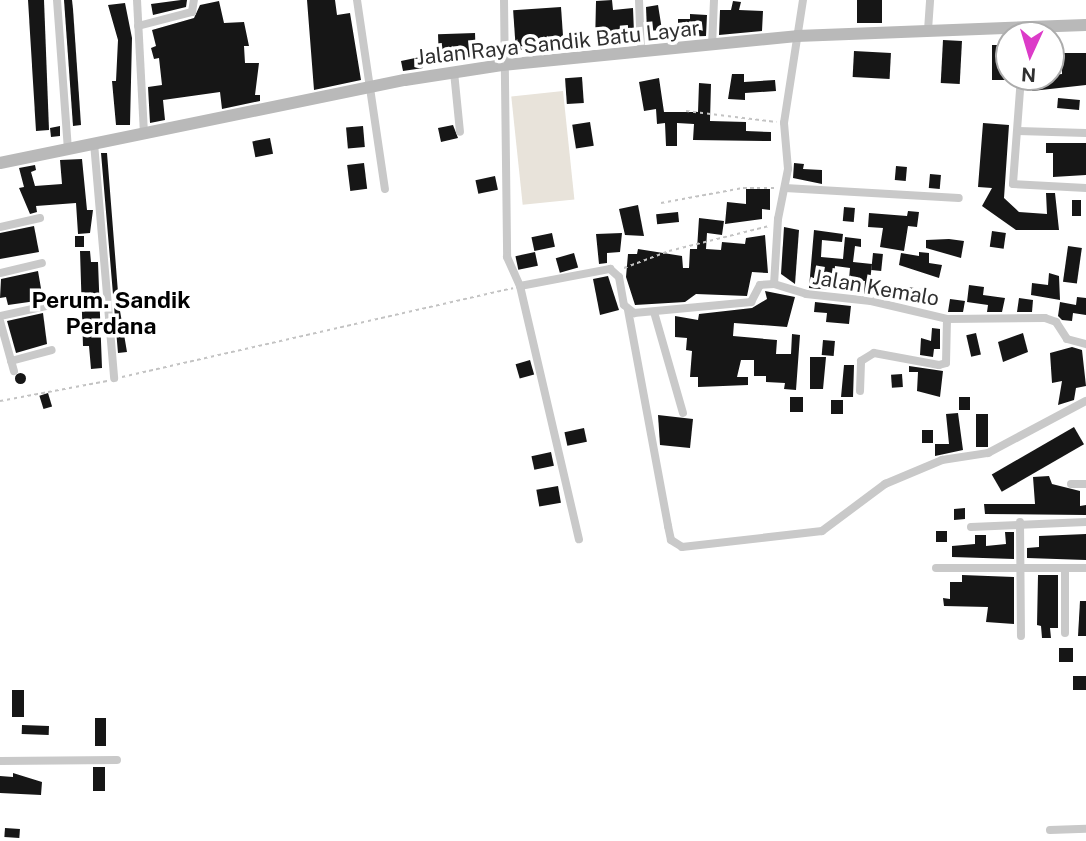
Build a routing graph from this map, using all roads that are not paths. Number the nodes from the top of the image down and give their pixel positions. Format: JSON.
{"nodes":[{"id":1,"x":57,"y":0,"type":"edge"},
{"id":2,"x":136,"y":0,"type":"edge"},
{"id":3,"x":194,"y":0,"type":"edge"},
{"id":4,"x":358,"y":0,"type":"edge"},
{"id":5,"x":504,"y":0,"type":"edge"},
{"id":6,"x":639,"y":0,"type":"edge"},
{"id":7,"x":714,"y":0,"type":"edge"},
{"id":8,"x":803,"y":0,"type":"edge"},
{"id":9,"x":930,"y":0,"type":"edge"},
{"id":10,"x":1086,"y":25,"type":"edge"},
{"id":11,"x":138,"y":26,"type":"junction"},
{"id":12,"x":1065,"y":27,"type":"edge"},
{"id":13,"x":928,"y":30,"type":"junction"},
{"id":14,"x":995,"y":31,"type":"edge"},
{"id":15,"x":797,"y":36,"type":"junction"},
{"id":16,"x":712,"y":46,"type":"junction"},
{"id":17,"x":641,"y":52,"type":"junction"},
{"id":18,"x":502,"y":65,"type":"junction"},
{"id":19,"x":454,"y":72,"type":"junction"},
{"id":20,"x":368,"y":89,"type":"junction"},
{"id":21,"x":1020,"y":91,"type":"edge"},
{"id":22,"x":1018,"y":131,"type":"junction"},
{"id":23,"x":460,"y":132,"type":"dead end"},
{"id":24,"x":1086,"y":132,"type":"edge"},
{"id":25,"x":144,"y":134,"type":"junction"},
{"id":26,"x":94,"y":143,"type":"junction"},
{"id":27,"x":68,"y":149,"type":"junction"},
{"id":28,"x":0,"y":163,"type":"edge"},
{"id":29,"x":785,"y":188,"type":"junction"},
{"id":30,"x":1086,"y":188,"type":"edge"},
{"id":31,"x":385,"y":189,"type":"dead end"},
{"id":32,"x":959,"y":198,"type":"dead end"},
{"id":33,"x":40,"y":218,"type":"dead end"},
{"id":34,"x":0,"y":227,"type":"edge"},
{"id":35,"x":42,"y":263,"type":"dead end"},
{"id":36,"x":0,"y":273,"type":"edge"},
{"id":37,"x":774,"y":284,"type":"junction"},
{"id":38,"x":520,"y":286,"type":"junction"},
{"id":39,"x":47,"y":306,"type":"dead end"},
{"id":40,"x":628,"y":310,"type":"junction"},
{"id":41,"x":654,"y":312,"type":"junction"},
{"id":42,"x":0,"y":318,"type":"edge"},
{"id":43,"x":947,"y":319,"type":"junction"},
{"id":44,"x":1086,"y":344,"type":"edge"},
{"id":45,"x":52,"y":350,"type":"dead end"},
{"id":46,"x":11,"y":361,"type":"junction"},
{"id":47,"x":14,"y":371,"type":"dead end"},
{"id":48,"x":114,"y":378,"type":"road end"},
{"id":49,"x":860,"y":391,"type":"dead end"},
{"id":50,"x":1086,"y":401,"type":"edge"},
{"id":51,"x":683,"y":414,"type":"dead end"},
{"id":52,"x":1071,"y":484,"type":"dead end"},
{"id":53,"x":1086,"y":484,"type":"edge"},
{"id":54,"x":1020,"y":522,"type":"junction"},
{"id":55,"x":1086,"y":522,"type":"edge"},
{"id":56,"x":971,"y":527,"type":"dead end"},
{"id":57,"x":579,"y":539,"type":"dead end"},
{"id":58,"x":1021,"y":567,"type":"junction"},
{"id":59,"x":936,"y":568,"type":"dead end"},
{"id":60,"x":1065,"y":568,"type":"junction"},
{"id":61,"x":1086,"y":568,"type":"edge"},
{"id":62,"x":1065,"y":633,"type":"dead end"},
{"id":63,"x":1021,"y":636,"type":"dead end"},
{"id":64,"x":117,"y":760,"type":"dead end"},
{"id":65,"x":0,"y":761,"type":"edge"},
{"id":66,"x":1086,"y":829,"type":"edge"},
{"id":67,"x":1050,"y":830,"type":"dead end"}],
"edges":[{"from":1,"to":27,"type":"street"},
{"from":2,"to":11,"type":"street"},
{"from":3,"to":11,"type":"street"},
{"from":4,"to":20,"type":"street"},
{"from":5,"to":18,"type":"street"},
{"from":6,"to":17,"type":"street"},
{"from":7,"to":16,"type":"street"},
{"from":8,"to":15,"type":"street"},
{"from":9,"to":13,"type":"street"},
{"from":10,"to":12,"type":"main road","name":"Jalan Raya Sandik Batu Layar"},
{"from":11,"to":25,"type":"street"},
{"from":13,"to":14,"type":"main road","name":"Jalan Raya Sandik Batu Layar"},
{"from":13,"to":15,"type":"main road","name":"Jalan Raya Sandik Batu Layar"},
{"from":15,"to":16,"type":"main road","name":"Jalan Raya Sandik Batu Layar"},
{"from":15,"to":29,"type":"street"},
{"from":16,"to":17,"type":"main road","name":"Jalan Raya Sandik Batu Layar"},
{"from":17,"to":18,"type":"main road","name":"Jalan Raya Sandik Batu Layar"},
{"from":18,"to":19,"type":"main road","name":"Jalan Raya Sandik Batu Layar"},
{"from":18,"to":38,"type":"street"},
{"from":19,"to":20,"type":"main road","name":"Jalan Raya Sandik Batu Layar"},
{"from":19,"to":23,"type":"street"},
{"from":20,"to":25,"type":"main road","name":"Jalan Raya Sandik Batu Layar"},
{"from":20,"to":31,"type":"street"},
{"from":21,"to":22,"type":"street"},
{"from":22,"to":24,"type":"street"},
{"from":22,"to":30,"type":"street"},
{"from":25,"to":26,"type":"main road","name":"Jalan Raya Sandik Batu Layar"},
{"from":26,"to":27,"type":"main road","name":"Jalan Raya Sandik Batu Layar"},
{"from":26,"to":48,"type":"street"},
{"from":27,"to":28,"type":"main road","name":"Jalan Raya Sandik Batu Layar"},
{"from":29,"to":32,"type":"street"},
{"from":29,"to":37,"type":"street"},
{"from":33,"to":34,"type":"street"},
{"from":35,"to":36,"type":"street"},
{"from":37,"to":41,"type":"street"},
{"from":37,"to":43,"type":"street","name":"Jalan Kemalo"},
{"from":38,"to":40,"type":"street"},
{"from":38,"to":57,"type":"street"},
{"from":39,"to":42,"type":"street"},
{"from":40,"to":41,"type":"street"},
{"from":40,"to":50,"type":"street"},
{"from":41,"to":51,"type":"street"},
{"from":42,"to":46,"type":"street"},
{"from":43,"to":44,"type":"street","name":"Jalan Kemalo"},
{"from":43,"to":49,"type":"street"},
{"from":45,"to":46,"type":"street"},
{"from":46,"to":47,"type":"street"},
{"from":52,"to":53,"type":"street"},
{"from":54,"to":55,"type":"street"},
{"from":54,"to":56,"type":"street"},
{"from":54,"to":58,"type":"street"},
{"from":58,"to":59,"type":"street"},
{"from":58,"to":60,"type":"street"},
{"from":58,"to":63,"type":"street"},
{"from":60,"to":61,"type":"street"},
{"from":60,"to":62,"type":"street"},
{"from":64,"to":65,"type":"street"},
{"from":66,"to":67,"type":"street"}]}
